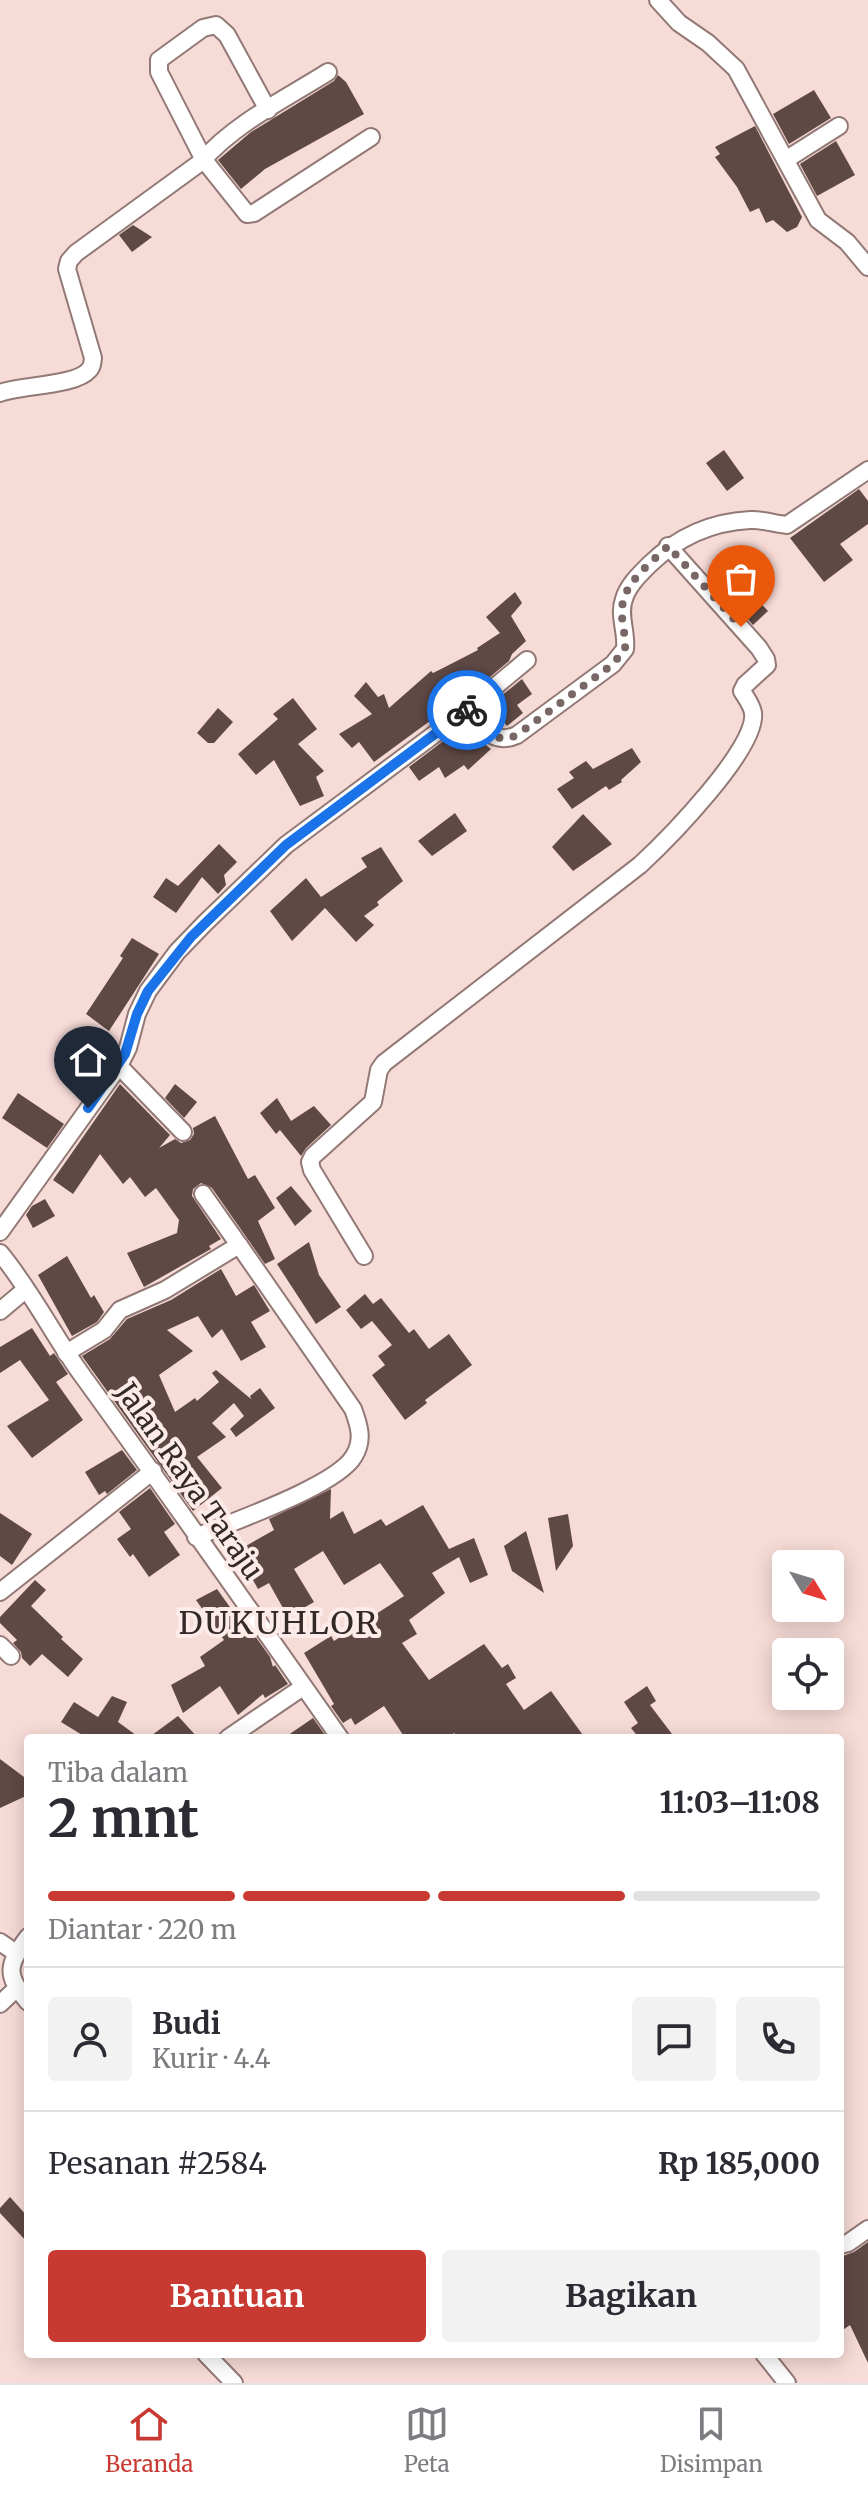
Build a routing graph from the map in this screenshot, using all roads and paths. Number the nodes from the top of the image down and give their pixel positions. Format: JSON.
{"nodes":[{"id":1,"x":658,"y":0,"type":"edge"},
{"id":2,"x":328,"y":72,"type":"dead end"},
{"id":3,"x":268,"y":110,"type":"junction"},
{"id":4,"x":839,"y":126,"type":"dead end"},
{"id":5,"x":371,"y":137,"type":"dead end"},
{"id":6,"x":787,"y":159,"type":"junction"},
{"id":7,"x":204,"y":160,"type":"junction"},
{"id":8,"x":868,"y":267,"type":"edge"},
{"id":9,"x":0,"y":393,"type":"edge"},
{"id":10,"x":868,"y":470,"type":"edge"},
{"id":11,"x":668,"y":546,"type":"junction"},
{"id":12,"x":527,"y":660,"type":"dead end"},
{"id":13,"x":467,"y":710,"type":"junction"},
{"id":14,"x":119,"y":1066,"type":"junction"},
{"id":15,"x":183,"y":1132,"type":"dead end"},
{"id":16,"x":203,"y":1194,"type":"dead end"},
{"id":17,"x":0,"y":1232,"type":"edge"},
{"id":18,"x":239,"y":1245,"type":"junction"},
{"id":19,"x":0,"y":1253,"type":"edge"},
{"id":20,"x":364,"y":1256,"type":"dead end"},
{"id":21,"x":25,"y":1290,"type":"junction"},
{"id":22,"x":0,"y":1311,"type":"edge"},
{"id":23,"x":66,"y":1353,"type":"junction"},
{"id":24,"x":153,"y":1471,"type":"junction"},
{"id":25,"x":196,"y":1537,"type":"junction"},
{"id":26,"x":0,"y":1592,"type":"edge"},
{"id":27,"x":303,"y":1687,"type":"junction"},
{"id":28,"x":234,"y":1734,"type":"edge"},
{"id":29,"x":337,"y":1734,"type":"edge"},
{"id":30,"x":0,"y":1942,"type":"edge"},
{"id":31,"x":24,"y":1942,"type":"edge"},
{"id":32,"x":16,"y":1953,"type":"junction"},
{"id":33,"x":17,"y":1988,"type":"junction"},
{"id":34,"x":24,"y":1997,"type":"edge"},
{"id":35,"x":0,"y":2004,"type":"edge"},
{"id":36,"x":868,"y":2229,"type":"edge"},
{"id":37,"x":844,"y":2244,"type":"edge"},
{"id":38,"x":210,"y":2358,"type":"edge"},
{"id":39,"x":767,"y":2358,"type":"edge"},
{"id":40,"x":234,"y":2383,"type":"edge"},
{"id":41,"x":787,"y":2383,"type":"edge"}],
"edges":[{"from":1,"to":6,"type":"street"},
{"from":2,"to":3,"type":"street"},
{"from":3,"to":7,"type":"street"},
{"from":3,"to":7,"type":"street"},
{"from":4,"to":6,"type":"street"},
{"from":5,"to":7,"type":"street"},
{"from":6,"to":8,"type":"street"},
{"from":7,"to":9,"type":"street"},
{"from":10,"to":11,"type":"street"},
{"from":11,"to":13,"type":"street"},
{"from":11,"to":20,"type":"street"},
{"from":12,"to":13,"type":"street"},
{"from":13,"to":14,"type":"street"},
{"from":14,"to":15,"type":"street"},
{"from":14,"to":17,"type":"street"},
{"from":16,"to":18,"type":"street"},
{"from":18,"to":23,"type":"street"},
{"from":18,"to":25,"type":"street"},
{"from":19,"to":21,"type":"street","name":"Jalan Raya Taraju"},
{"from":21,"to":22,"type":"street"},
{"from":21,"to":23,"type":"street","name":"Jalan Raya Taraju"},
{"from":23,"to":24,"type":"street","name":"Jalan Raya Taraju"},
{"from":24,"to":25,"type":"street","name":"Jalan Raya Taraju"},
{"from":24,"to":26,"type":"street"},
{"from":25,"to":27,"type":"street","name":"Jalan Raya Taraju"},
{"from":27,"to":28,"type":"street"},
{"from":27,"to":29,"type":"street","name":"Jalan Raya Taraju"},
{"from":30,"to":32,"type":"street"},
{"from":31,"to":32,"type":"street"},
{"from":32,"to":33,"type":"street"},
{"from":33,"to":34,"type":"street"},
{"from":33,"to":35,"type":"street"},
{"from":36,"to":37,"type":"street"},
{"from":38,"to":40,"type":"street"},
{"from":39,"to":41,"type":"street"}]}
